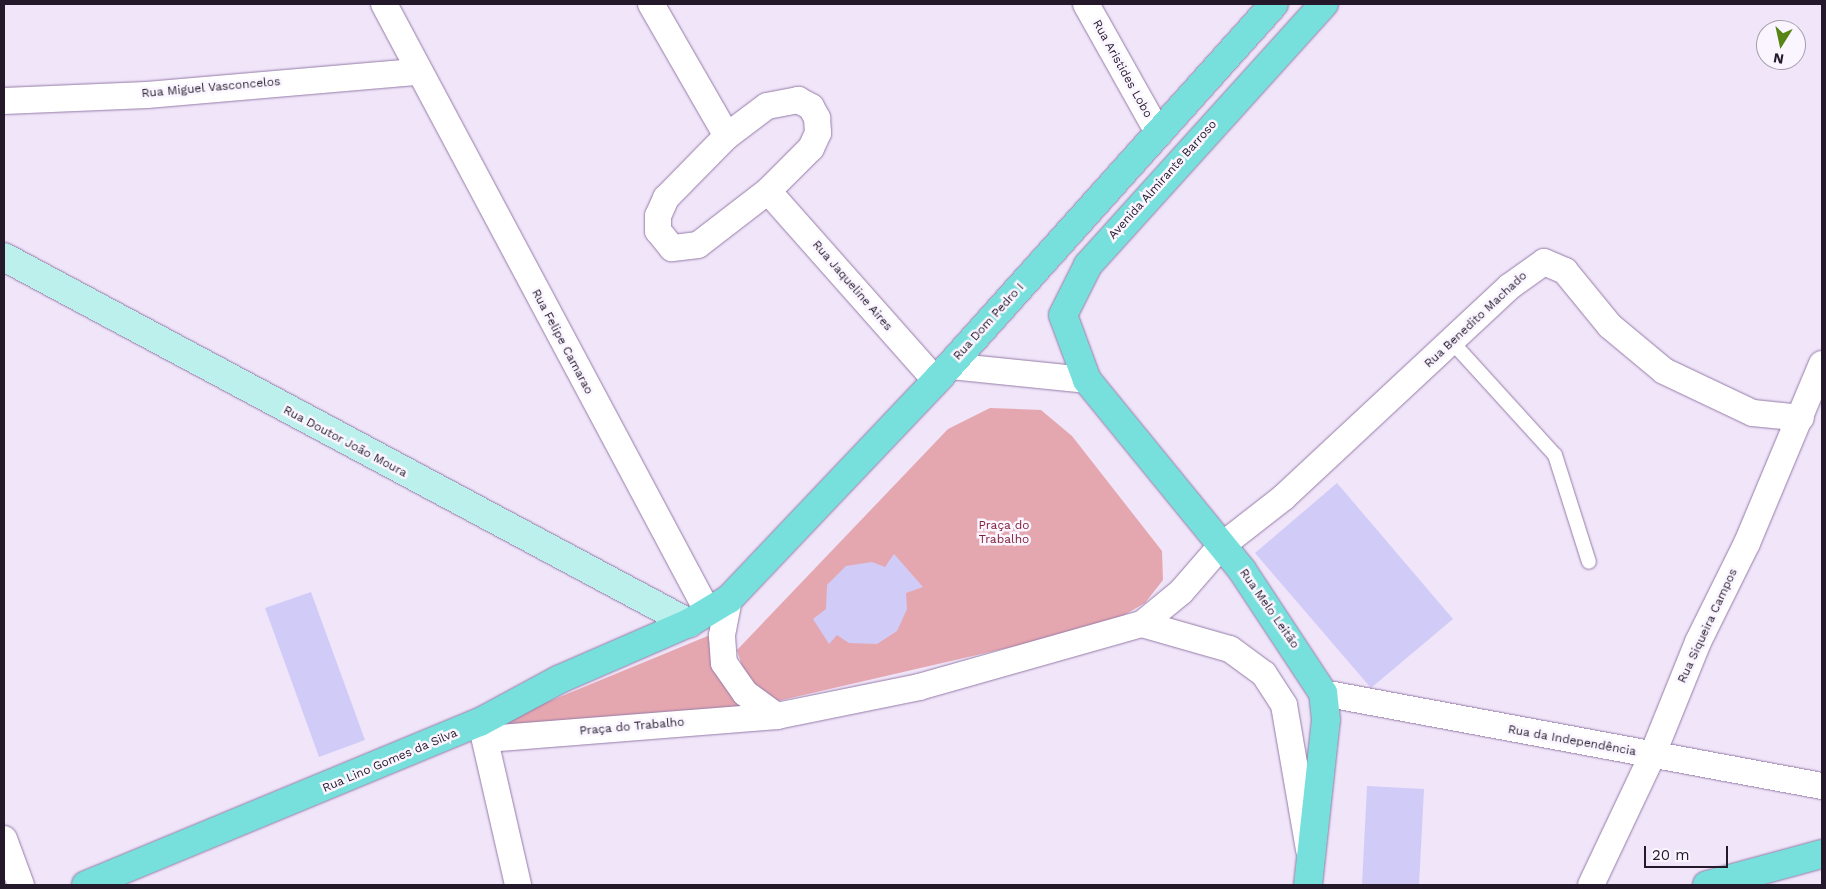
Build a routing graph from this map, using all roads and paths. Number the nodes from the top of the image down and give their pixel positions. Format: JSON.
{"nodes":[{"id":1,"x":384,"y":4,"type":"edge"},
{"id":2,"x":651,"y":4,"type":"edge"},
{"id":3,"x":1086,"y":4,"type":"edge"},
{"id":4,"x":1274,"y":4,"type":"edge"},
{"id":5,"x":1324,"y":4,"type":"edge"},
{"id":6,"x":418,"y":72,"type":"junction"},
{"id":7,"x":4,"y":100,"type":"edge"},
{"id":8,"x":1159,"y":134,"type":"junction"},
{"id":9,"x":726,"y":136,"type":"junction"},
{"id":10,"x":768,"y":191,"type":"junction"},
{"id":11,"x":4,"y":257,"type":"edge"},
{"id":12,"x":1452,"y":344,"type":"junction"},
{"id":13,"x":1822,"y":364,"type":"edge"},
{"id":14,"x":942,"y":373,"type":"junction"},
{"id":15,"x":1087,"y":380,"type":"junction"},
{"id":16,"x":1801,"y":418,"type":"junction"},
{"id":17,"x":1220,"y":547,"type":"junction"},
{"id":18,"x":1590,"y":562,"type":"dead end"},
{"id":19,"x":709,"y":612,"type":"junction"},
{"id":20,"x":1142,"y":624,"type":"junction"},
{"id":21,"x":1323,"y":693,"type":"junction"},
{"id":22,"x":776,"y":716,"type":"junction"},
{"id":23,"x":484,"y":731,"type":"junction"},
{"id":24,"x":1652,"y":756,"type":"junction"},
{"id":25,"x":1822,"y":786,"type":"edge"},
{"id":26,"x":4,"y":839,"type":"edge"},
{"id":27,"x":1822,"y":854,"type":"edge"},
{"id":28,"x":1311,"y":858,"type":"junction"},
{"id":29,"x":21,"y":885,"type":"edge"},
{"id":30,"x":86,"y":885,"type":"edge"},
{"id":31,"x":518,"y":885,"type":"edge"},
{"id":32,"x":1308,"y":885,"type":"edge"},
{"id":33,"x":1591,"y":885,"type":"edge"},
{"id":34,"x":1707,"y":885,"type":"edge"}],
"edges":[{"from":1,"to":6,"type":"street","name":"Rua Felipe Camarao"},
{"from":2,"to":9,"type":"street"},
{"from":3,"to":8,"type":"street","name":"Rua Aristides Lobo"},
{"from":4,"to":8,"type":"main road","name":"Rua Dom Pedro I"},
{"from":5,"to":15,"type":"main road","name":"Avenida Almirante Barroso"},
{"from":6,"to":7,"type":"street","name":"Rua Miguel Vasconcelos"},
{"from":6,"to":19,"type":"street","name":"Rua Felipe Camarao"},
{"from":8,"to":14,"type":"main road","name":"Rua Dom Pedro I"},
{"from":9,"to":10,"type":"street"},
{"from":9,"to":10,"type":"street"},
{"from":10,"to":14,"type":"street","name":"Rua Jaqueline Aires"},
{"from":11,"to":19,"type":"main road","name":"Rua Doutor João Moura"},
{"from":12,"to":16,"type":"street","name":"Rua Benedito Machado"},
{"from":12,"to":17,"type":"street","name":"Rua Benedito Machado"},
{"from":12,"to":18,"type":"lane"},
{"from":13,"to":16,"type":"street","name":"Rua Siqueira Campos"},
{"from":14,"to":15,"type":"street"},
{"from":14,"to":19,"type":"main road","name":"Rua Dom Pedro I"},
{"from":15,"to":17,"type":"main road","name":"Rua Melo Leitão"},
{"from":16,"to":24,"type":"street","name":"Rua Siqueira Campos"},
{"from":17,"to":20,"type":"street","name":"Rua Benedito Machado"},
{"from":17,"to":21,"type":"main road","name":"Rua Melo Leitão"},
{"from":19,"to":22,"type":"street"},
{"from":19,"to":23,"type":"main road","name":"Rua Lino Gomes da Silva"},
{"from":20,"to":22,"type":"street","name":"Praça do Trabalho"},
{"from":20,"to":28,"type":"street"},
{"from":21,"to":24,"type":"street","name":"Rua da Independência"},
{"from":21,"to":28,"type":"main road","name":"Rua Melo Leitão"},
{"from":22,"to":23,"type":"street","name":"Praça do Trabalho"},
{"from":23,"to":30,"type":"main road","name":"Rua Lino Gomes da Silva"},
{"from":23,"to":31,"type":"street"},
{"from":24,"to":25,"type":"street","name":"Rua da Independência"},
{"from":24,"to":33,"type":"street","name":"Rua Siqueira Campos"},
{"from":26,"to":29,"type":"street"},
{"from":27,"to":34,"type":"main road"},
{"from":28,"to":32,"type":"main road","name":"Rua Melo Leitão"}]}
